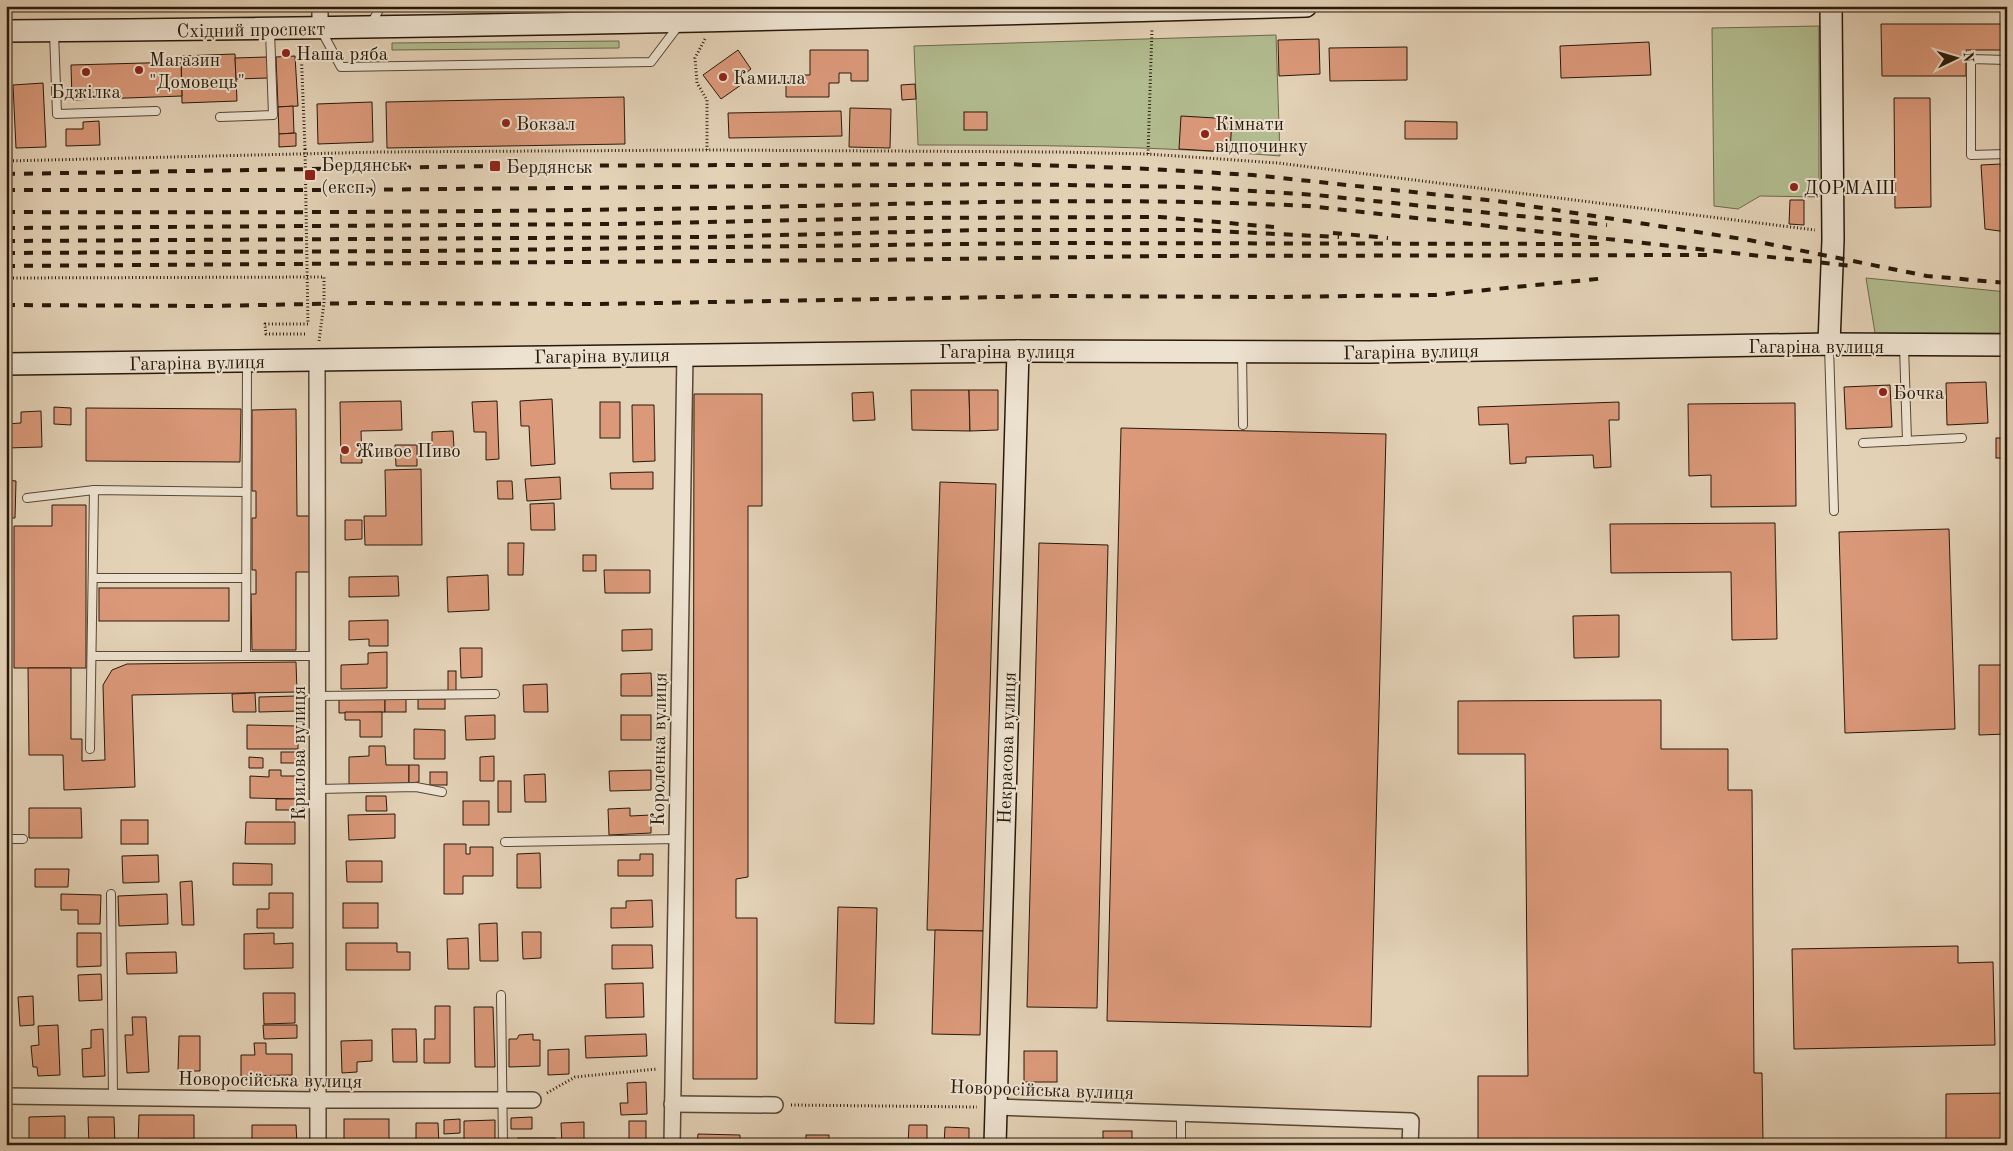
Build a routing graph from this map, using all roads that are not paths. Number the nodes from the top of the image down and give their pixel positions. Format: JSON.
{"nodes":[{"id":1,"x":320,"y":6,"type":"edge"},
{"id":2,"x":382,"y":6,"type":"edge"},
{"id":3,"x":1306,"y":6,"type":"edge"},
{"id":4,"x":1831,"y":6,"type":"edge"},
{"id":5,"x":1031,"y":10,"type":"edge"},
{"id":6,"x":641,"y":14,"type":"edge"},
{"id":7,"x":682,"y":14,"type":"edge"},
{"id":8,"x":369,"y":27,"type":"junction"},
{"id":9,"x":320,"y":28,"type":"junction"},
{"id":10,"x":270,"y":29,"type":"junction"},
{"id":11,"x":6,"y":31,"type":"edge"},
{"id":12,"x":54,"y":31,"type":"junction"},
{"id":13,"x":2007,"y":60,"type":"edge"},
{"id":14,"x":156,"y":111,"type":"dead end"},
{"id":15,"x":220,"y":117,"type":"dead end"},
{"id":16,"x":2007,"y":154,"type":"edge"},
{"id":17,"x":1829,"y":344,"type":"junction"},
{"id":18,"x":2007,"y":345,"type":"edge"},
{"id":19,"x":1904,"y":346,"type":"junction"},
{"id":20,"x":1018,"y":351,"type":"junction"},
{"id":21,"x":1242,"y":352,"type":"junction"},
{"id":22,"x":685,"y":354,"type":"junction"},
{"id":23,"x":317,"y":360,"type":"junction"},
{"id":24,"x":247,"y":361,"type":"junction"},
{"id":25,"x":6,"y":364,"type":"edge"},
{"id":26,"x":1243,"y":425,"type":"dead end"},
{"id":27,"x":1962,"y":438,"type":"dead end"},
{"id":28,"x":1907,"y":441,"type":"junction"},
{"id":29,"x":1864,"y":443,"type":"dead end"},
{"id":30,"x":94,"y":490,"type":"junction"},
{"id":31,"x":246,"y":492,"type":"junction"},
{"id":32,"x":27,"y":498,"type":"dead end"},
{"id":33,"x":1834,"y":511,"type":"dead end"},
{"id":34,"x":93,"y":578,"type":"junction"},
{"id":35,"x":246,"y":578,"type":"junction"},
{"id":36,"x":92,"y":656,"type":"junction"},
{"id":37,"x":246,"y":656,"type":"junction"},
{"id":38,"x":318,"y":656,"type":"junction"},
{"id":39,"x":495,"y":694,"type":"dead end"},
{"id":40,"x":318,"y":696,"type":"junction"},
{"id":41,"x":90,"y":749,"type":"dead end"},
{"id":42,"x":318,"y":789,"type":"junction"},
{"id":43,"x":442,"y":792,"type":"dead end"},
{"id":44,"x":23,"y":838,"type":"dead end"},
{"id":45,"x":6,"y":839,"type":"edge"},
{"id":46,"x":677,"y":839,"type":"junction"},
{"id":47,"x":505,"y":842,"type":"dead end"},
{"id":48,"x":111,"y":894,"type":"dead end"},
{"id":49,"x":501,"y":995,"type":"dead end"},
{"id":50,"x":6,"y":1096,"type":"edge"},
{"id":51,"x":113,"y":1097,"type":"junction"},
{"id":52,"x":319,"y":1100,"type":"junction"},
{"id":53,"x":501,"y":1100,"type":"junction"},
{"id":54,"x":534,"y":1100,"type":"road end"},
{"id":55,"x":672,"y":1104,"type":"junction"},
{"id":56,"x":775,"y":1105,"type":"road end"},
{"id":57,"x":996,"y":1108,"type":"junction"},
{"id":58,"x":1180,"y":1113,"type":"junction"},
{"id":59,"x":318,"y":1145,"type":"edge"},
{"id":60,"x":503,"y":1145,"type":"edge"},
{"id":61,"x":672,"y":1145,"type":"edge"},
{"id":62,"x":995,"y":1145,"type":"edge"},
{"id":63,"x":1180,"y":1145,"type":"edge"},
{"id":64,"x":1410,"y":1145,"type":"edge"}],
"edges":[{"from":1,"to":9,"type":"street"},
{"from":2,"to":8,"type":"lane"},
{"from":3,"to":5,"type":"street","name":"Східний проспект"},
{"from":4,"to":17,"type":"street"},
{"from":5,"to":7,"type":"street","name":"Східний проспект"},
{"from":6,"to":7,"type":"street","name":"Східний проспект"},
{"from":6,"to":8,"type":"street","name":"Східний проспект"},
{"from":7,"to":9,"type":"lane"},
{"from":8,"to":9,"type":"street","name":"Східний проспект"},
{"from":9,"to":10,"type":"street","name":"Східний проспект"},
{"from":10,"to":12,"type":"street","name":"Східний проспект"},
{"from":10,"to":15,"type":"lane"},
{"from":11,"to":12,"type":"street","name":"Східний проспект"},
{"from":12,"to":14,"type":"lane"},
{"from":13,"to":16,"type":"lane"},
{"from":17,"to":19,"type":"street","name":"Гагаріна вулиця"},
{"from":17,"to":21,"type":"street","name":"Гагаріна вулиця"},
{"from":17,"to":33,"type":"lane"},
{"from":18,"to":19,"type":"street","name":"Гагаріна вулиця"},
{"from":19,"to":28,"type":"lane"},
{"from":20,"to":21,"type":"street","name":"Гагаріна вулиця"},
{"from":20,"to":22,"type":"street","name":"Гагаріна вулиця"},
{"from":20,"to":57,"type":"street","name":"Некрасова вулиця"},
{"from":21,"to":26,"type":"lane"},
{"from":22,"to":23,"type":"street","name":"Гагаріна вулиця"},
{"from":22,"to":46,"type":"street","name":"Короленка вулиця"},
{"from":23,"to":24,"type":"street","name":"Гагаріна вулиця"},
{"from":23,"to":38,"type":"street","name":"Крилова вулиця"},
{"from":24,"to":25,"type":"street","name":"Гагаріна вулиця"},
{"from":24,"to":31,"type":"lane"},
{"from":27,"to":28,"type":"lane"},
{"from":28,"to":29,"type":"lane"},
{"from":30,"to":31,"type":"lane"},
{"from":30,"to":32,"type":"lane"},
{"from":30,"to":34,"type":"lane"},
{"from":31,"to":35,"type":"lane"},
{"from":34,"to":35,"type":"lane"},
{"from":34,"to":36,"type":"lane"},
{"from":35,"to":37,"type":"lane"},
{"from":36,"to":37,"type":"lane"},
{"from":36,"to":41,"type":"lane"},
{"from":37,"to":38,"type":"lane"},
{"from":38,"to":40,"type":"street","name":"Крилова вулиця"},
{"from":39,"to":40,"type":"lane"},
{"from":40,"to":42,"type":"street","name":"Крилова вулиця"},
{"from":42,"to":43,"type":"lane"},
{"from":42,"to":52,"type":"street","name":"Крилова вулиця"},
{"from":44,"to":45,"type":"lane"},
{"from":46,"to":47,"type":"lane"},
{"from":46,"to":55,"type":"street","name":"Короленка вулиця"},
{"from":48,"to":51,"type":"lane"},
{"from":49,"to":53,"type":"lane"},
{"from":50,"to":51,"type":"street","name":"Новоросійська вулиця"},
{"from":51,"to":52,"type":"street","name":"Новоросійська вулиця"},
{"from":52,"to":53,"type":"street","name":"Новоросійська вулиця"},
{"from":52,"to":59,"type":"street","name":"Крилова вулиця"},
{"from":53,"to":54,"type":"street","name":"Новоросійська вулиця"},
{"from":53,"to":60,"type":"lane"},
{"from":55,"to":56,"type":"street"},
{"from":55,"to":61,"type":"street","name":"Короленка вулиця"},
{"from":57,"to":58,"type":"street","name":"Новоросійська вулиця"},
{"from":57,"to":62,"type":"street","name":"Некрасова вулиця"},
{"from":58,"to":63,"type":"lane"},
{"from":58,"to":64,"type":"street","name":"Новоросійська вулиця"}]}
